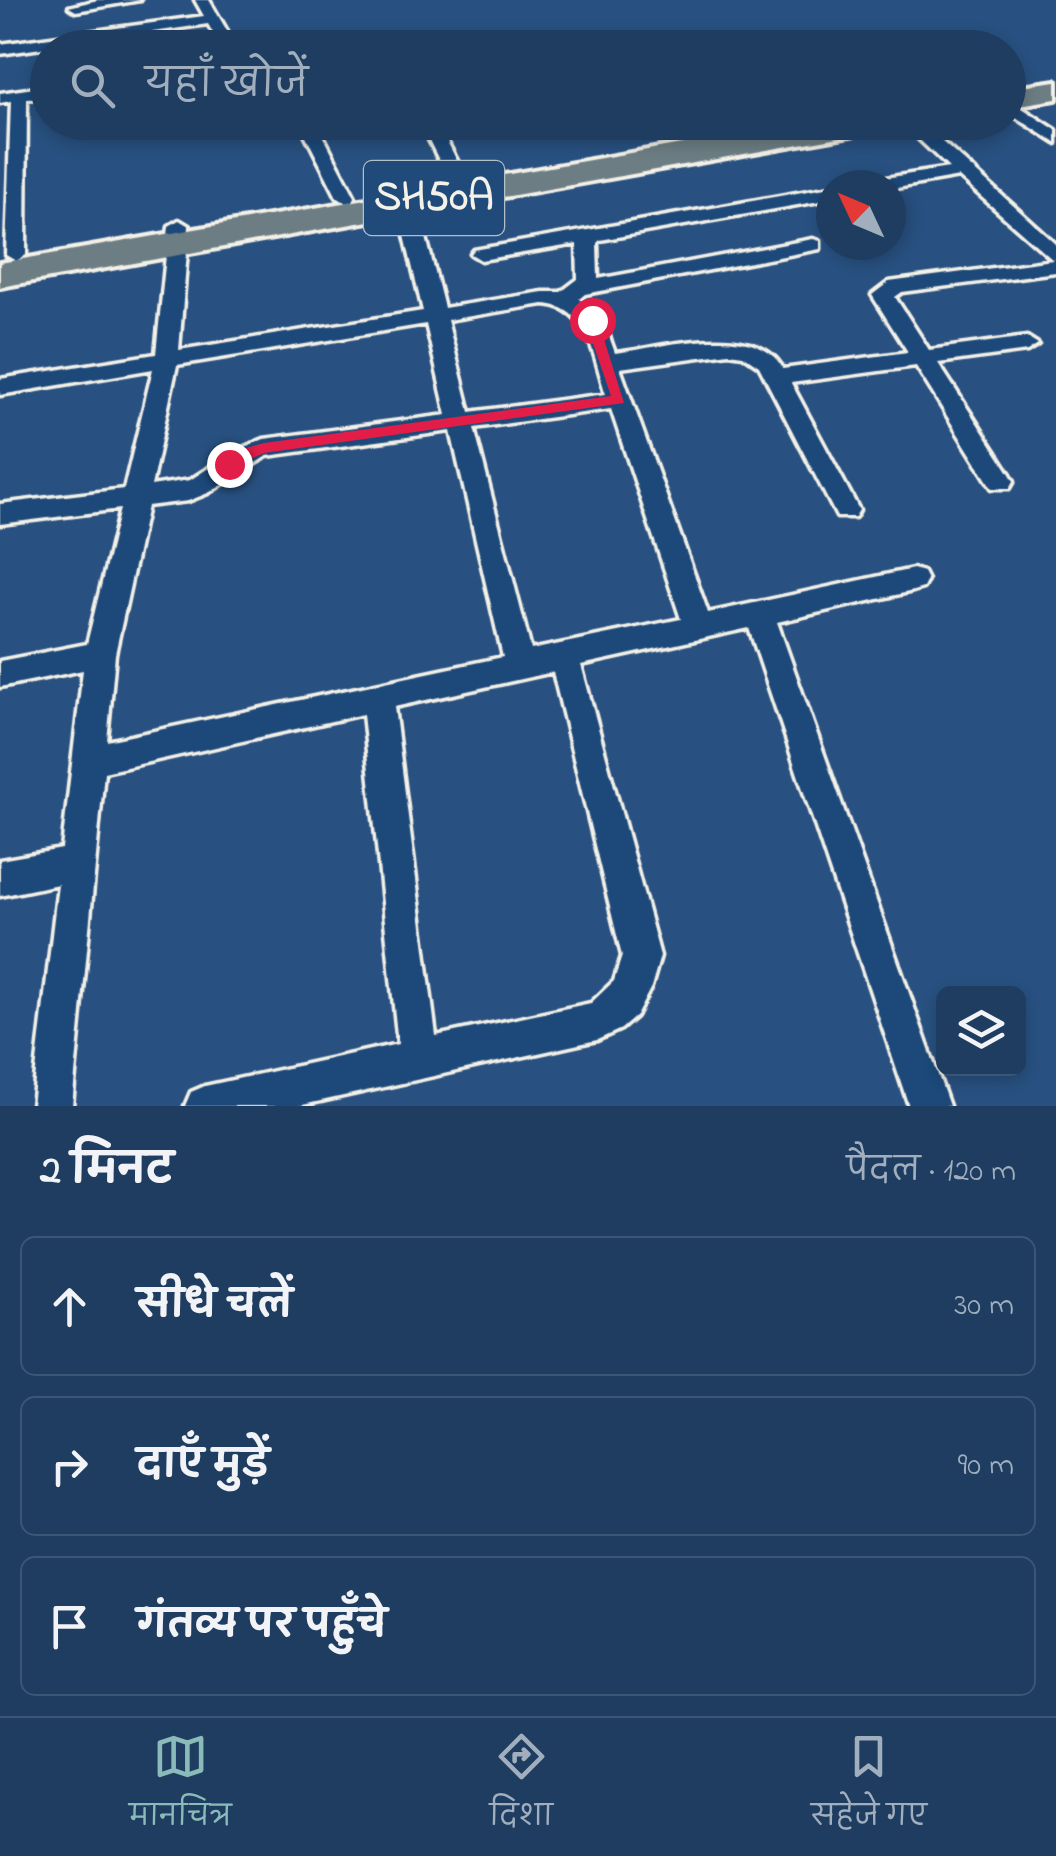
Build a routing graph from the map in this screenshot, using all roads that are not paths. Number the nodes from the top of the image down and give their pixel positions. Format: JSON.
{"nodes":[{"id":1,"x":133,"y":0,"type":"edge"},
{"id":2,"x":202,"y":0,"type":"edge"},
{"id":3,"x":75,"y":4,"type":"edge"},
{"id":4,"x":211,"y":20,"type":"junction"},
{"id":5,"x":84,"y":30,"type":"edge"},
{"id":6,"x":138,"y":30,"type":"edge"},
{"id":7,"x":218,"y":30,"type":"edge"},
{"id":8,"x":30,"y":45,"type":"edge"},
{"id":9,"x":0,"y":49,"type":"edge"},
{"id":10,"x":1056,"y":78,"type":"edge"},
{"id":11,"x":1026,"y":83,"type":"edge"},
{"id":12,"x":1056,"y":90,"type":"edge"},
{"id":13,"x":10,"y":96,"type":"edge"},
{"id":14,"x":1026,"y":97,"type":"edge"},
{"id":15,"x":1026,"y":115,"type":"edge"},
{"id":16,"x":1056,"y":138,"type":"edge"},
{"id":17,"x":316,"y":140,"type":"edge"},
{"id":18,"x":437,"y":140,"type":"edge"},
{"id":19,"x":680,"y":140,"type":"edge"},
{"id":20,"x":764,"y":140,"type":"edge"},
{"id":21,"x":928,"y":140,"type":"edge"},
{"id":22,"x":10,"y":167,"type":"edge"},
{"id":23,"x":961,"y":171,"type":"junction"},
{"id":24,"x":457,"y":178,"type":"junction"},
{"id":25,"x":906,"y":180,"type":"edge"},
{"id":26,"x":816,"y":196,"type":"edge"},
{"id":27,"x":346,"y":197,"type":"junction"},
{"id":28,"x":407,"y":202,"type":"junction"},
{"id":29,"x":179,"y":234,"type":"junction"},
{"id":30,"x":594,"y":235,"type":"junction"},
{"id":31,"x":814,"y":244,"type":"dead end"},
{"id":32,"x":480,"y":254,"type":"dead end"},
{"id":33,"x":1056,"y":254,"type":"edge"},
{"id":34,"x":5,"y":262,"type":"edge"},
{"id":35,"x":1056,"y":266,"type":"edge"},
{"id":36,"x":573,"y":294,"type":"junction"},
{"id":37,"x":434,"y":315,"type":"junction"},
{"id":38,"x":1027,"y":344,"type":"dead end"},
{"id":39,"x":167,"y":358,"type":"junction"},
{"id":40,"x":924,"y":358,"type":"junction"},
{"id":41,"x":606,"y":362,"type":"junction"},
{"id":42,"x":777,"y":377,"type":"junction"},
{"id":43,"x":0,"y":387,"type":"edge"},
{"id":44,"x":619,"y":400,"type":"junction"},
{"id":45,"x":460,"y":422,"type":"junction"},
{"id":46,"x":1001,"y":480,"type":"dead end"},
{"id":47,"x":136,"y":497,"type":"junction"},
{"id":48,"x":846,"y":510,"type":"dead end"},
{"id":49,"x":0,"y":514,"type":"edge"},
{"id":50,"x":913,"y":580,"type":"dead end"},
{"id":51,"x":759,"y":614,"type":"junction"},
{"id":52,"x":698,"y":627,"type":"junction"},
{"id":53,"x":100,"y":654,"type":"junction"},
{"id":54,"x":564,"y":656,"type":"junction"},
{"id":55,"x":520,"y":666,"type":"junction"},
{"id":56,"x":0,"y":674,"type":"edge"},
{"id":57,"x":377,"y":697,"type":"junction"},
{"id":58,"x":89,"y":760,"type":"junction"},
{"id":59,"x":78,"y":863,"type":"junction"},
{"id":60,"x":0,"y":878,"type":"edge"},
{"id":61,"x":418,"y":1060,"type":"junction"},
{"id":62,"x":52,"y":1106,"type":"edge"},
{"id":63,"x":205,"y":1106,"type":"edge"},
{"id":64,"x":929,"y":1106,"type":"edge"}],
"edges":[{"from":1,"to":3,"type":"street"},
{"from":2,"to":4,"type":"street"},
{"from":3,"to":5,"type":"street"},
{"from":4,"to":6,"type":"street"},
{"from":4,"to":7,"type":"street"},
{"from":8,"to":9,"type":"street"},
{"from":10,"to":11,"type":"highway"},
{"from":12,"to":14,"type":"highway"},
{"from":13,"to":22,"type":"street"},
{"from":15,"to":16,"type":"street"},
{"from":17,"to":27,"type":"street"},
{"from":18,"to":24,"type":"street"},
{"from":19,"to":24,"type":"highway","number":"SH50A"},
{"from":20,"to":28,"type":"highway","number":"SH50A"},
{"from":21,"to":23,"type":"street"},
{"from":22,"to":34,"type":"street"},
{"from":23,"to":25,"type":"street"},
{"from":23,"to":33,"type":"street"},
{"from":24,"to":27,"type":"highway","number":"SH50A"},
{"from":26,"to":30,"type":"street"},
{"from":27,"to":29,"type":"highway","number":"SH50A"},
{"from":28,"to":29,"type":"highway","number":"SH50A"},
{"from":28,"to":37,"type":"street"},
{"from":29,"to":34,"type":"highway","number":"SH50A"},
{"from":29,"to":39,"type":"street"},
{"from":30,"to":32,"type":"street"},
{"from":30,"to":36,"type":"street"},
{"from":31,"to":36,"type":"street"},
{"from":35,"to":40,"type":"street"},
{"from":36,"to":37,"type":"street"},
{"from":36,"to":41,"type":"street"},
{"from":37,"to":39,"type":"street"},
{"from":37,"to":45,"type":"street"},
{"from":38,"to":40,"type":"street"},
{"from":39,"to":43,"type":"street"},
{"from":39,"to":47,"type":"street"},
{"from":40,"to":42,"type":"street"},
{"from":40,"to":46,"type":"street"},
{"from":41,"to":42,"type":"street"},
{"from":41,"to":44,"type":"street"},
{"from":42,"to":48,"type":"street"},
{"from":44,"to":45,"type":"street"},
{"from":44,"to":52,"type":"street"},
{"from":45,"to":47,"type":"street"},
{"from":45,"to":55,"type":"street"},
{"from":47,"to":49,"type":"street"},
{"from":47,"to":53,"type":"street"},
{"from":50,"to":51,"type":"street"},
{"from":51,"to":52,"type":"street"},
{"from":51,"to":64,"type":"street"},
{"from":52,"to":54,"type":"street"},
{"from":53,"to":56,"type":"street"},
{"from":53,"to":58,"type":"street"},
{"from":54,"to":55,"type":"street"},
{"from":54,"to":61,"type":"street"},
{"from":55,"to":57,"type":"street"},
{"from":57,"to":58,"type":"street"},
{"from":57,"to":61,"type":"street"},
{"from":58,"to":59,"type":"street"},
{"from":59,"to":60,"type":"street"},
{"from":59,"to":62,"type":"street"},
{"from":61,"to":63,"type":"street"}]}
